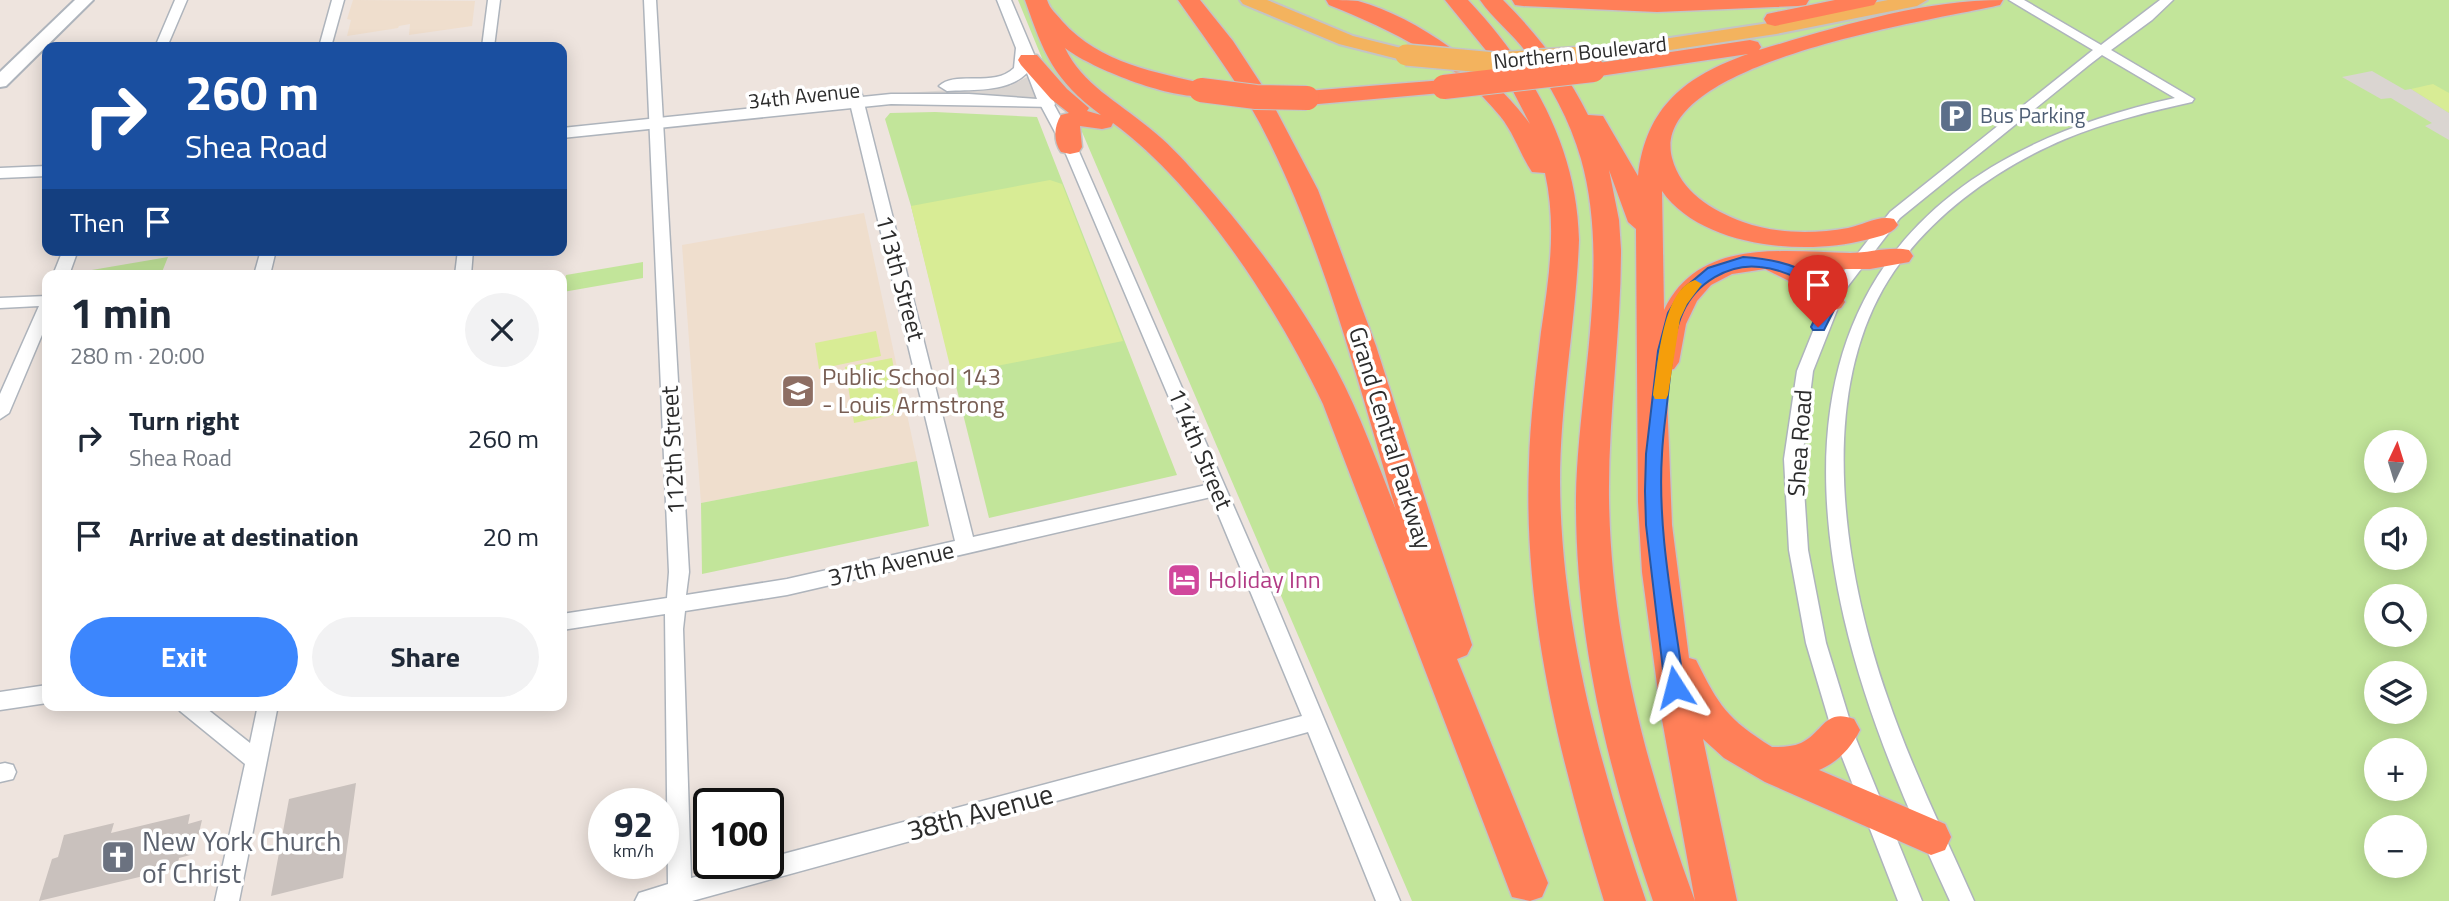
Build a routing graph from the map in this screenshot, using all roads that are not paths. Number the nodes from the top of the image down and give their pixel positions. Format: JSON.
{"nodes":[{"id":1,"x":85,"y":0,"type":"edge"},
{"id":2,"x":181,"y":0,"type":"edge"},
{"id":3,"x":338,"y":0,"type":"edge"},
{"id":4,"x":494,"y":0,"type":"edge"},
{"id":5,"x":650,"y":0,"type":"edge"},
{"id":6,"x":1004,"y":0,"type":"edge"},
{"id":7,"x":1037,"y":0,"type":"edge"},
{"id":8,"x":1053,"y":0,"type":"edge"},
{"id":9,"x":1189,"y":0,"type":"edge"},
{"id":10,"x":1250,"y":0,"type":"edge"},
{"id":11,"x":1337,"y":0,"type":"edge"},
{"id":12,"x":1456,"y":0,"type":"edge"},
{"id":13,"x":1798,"y":0,"type":"edge"},
{"id":14,"x":1866,"y":0,"type":"edge"},
{"id":15,"x":1917,"y":0,"type":"edge"},
{"id":16,"x":1994,"y":0,"type":"edge"},
{"id":17,"x":2015,"y":0,"type":"edge"},
{"id":18,"x":2168,"y":0,"type":"edge"},
{"id":19,"x":1516,"y":4,"type":"edge"},
{"id":20,"x":1851,"y":16,"type":"junction"},
{"id":21,"x":163,"y":42,"type":"edge"},
{"id":22,"x":326,"y":42,"type":"edge"},
{"id":23,"x":489,"y":42,"type":"edge"},
{"id":24,"x":1641,"y":49,"type":"joint"},
{"id":25,"x":2102,"y":50,"type":"junction"},
{"id":26,"x":1026,"y":54,"type":"junction"},
{"id":27,"x":1589,"y":63,"type":"junction"},
{"id":28,"x":0,"y":82,"type":"edge"},
{"id":29,"x":1201,"y":90,"type":"junction"},
{"id":30,"x":856,"y":97,"type":"junction"},
{"id":31,"x":1047,"y":104,"type":"junction"},
{"id":32,"x":1082,"y":110,"type":"junction"},
{"id":33,"x":656,"y":117,"type":"junction"},
{"id":34,"x":567,"y":121,"type":"edge"},
{"id":35,"x":1105,"y":123,"type":"junction"},
{"id":36,"x":567,"y":132,"type":"edge"},
{"id":37,"x":1658,"y":139,"type":"junction"},
{"id":38,"x":1070,"y":147,"type":"junction"},
{"id":39,"x":42,"y":160,"type":"edge"},
{"id":40,"x":0,"y":162,"type":"edge"},
{"id":41,"x":1179,"y":170,"type":"junction"},
{"id":42,"x":42,"y":171,"type":"edge"},
{"id":43,"x":0,"y":173,"type":"edge"},
{"id":44,"x":1885,"y":225,"type":"junction"},
{"id":45,"x":1899,"y":256,"type":"junction"},
{"id":46,"x":1743,"y":261,"type":"junction"},
{"id":47,"x":1854,"y":261,"type":"junction"},
{"id":48,"x":1564,"y":264,"type":"junction"},
{"id":49,"x":1649,"y":300,"type":"junction"},
{"id":50,"x":1830,"y":302,"type":"junction"},
{"id":51,"x":0,"y":303,"type":"edge"},
{"id":52,"x":42,"y":303,"type":"edge"},
{"id":53,"x":42,"y":315,"type":"edge"},
{"id":54,"x":0,"y":413,"type":"edge"},
{"id":55,"x":1654,"y":454,"type":"junction"},
{"id":56,"x":1217,"y":488,"type":"junction"},
{"id":57,"x":966,"y":547,"type":"junction"},
{"id":58,"x":1660,"y":567,"type":"junction"},
{"id":59,"x":674,"y":607,"type":"junction"},
{"id":60,"x":567,"y":621,"type":"edge"},
{"id":61,"x":42,"y":695,"type":"edge"},
{"id":62,"x":0,"y":701,"type":"edge"},
{"id":63,"x":194,"y":711,"type":"edge"},
{"id":64,"x":267,"y":711,"type":"edge"},
{"id":65,"x":1314,"y":722,"type":"junction"},
{"id":66,"x":1841,"y":730,"type":"junction"},
{"id":67,"x":257,"y":761,"type":"junction"},
{"id":68,"x":1767,"y":764,"type":"junction"},
{"id":69,"x":1872,"y":813,"type":"junction"},
{"id":70,"x":1931,"y":837,"type":"junction"},
{"id":71,"x":1531,"y":892,"type":"edge"},
{"id":72,"x":680,"y":897,"type":"edge"},
{"id":73,"x":227,"y":901,"type":"edge"},
{"id":74,"x":647,"y":901,"type":"edge"},
{"id":75,"x":1388,"y":901,"type":"edge"},
{"id":76,"x":1625,"y":901,"type":"edge"},
{"id":77,"x":1674,"y":901,"type":"edge"},
{"id":78,"x":1716,"y":901,"type":"edge"},
{"id":79,"x":1910,"y":901,"type":"edge"},
{"id":80,"x":1962,"y":901,"type":"edge"}],
"edges":[{"from":1,"to":28,"type":"main road"},
{"from":2,"to":21,"type":"street"},
{"from":3,"to":22,"type":"street"},
{"from":4,"to":23,"type":"street"},
{"from":5,"to":33,"type":"street","name":"112th Street"},
{"from":6,"to":26,"type":"street","name":"114th Street"},
{"from":7,"to":29,"type":"highway"},
{"from":7,"to":41,"type":"highway"},
{"from":8,"to":29,"type":"highway"},
{"from":9,"to":71,"type":"highway","name":"Grand Central Parkway"},
{"from":10,"to":27,"type":"main road","name":"Northern Boulevard","bridge":true},
{"from":11,"to":48,"type":"highway"},
{"from":12,"to":48,"type":"highway"},
{"from":13,"to":19,"type":"highway"},
{"from":14,"to":20,"type":"highway"},
{"from":15,"to":20,"type":"main road"},
{"from":16,"to":20,"type":"highway"},
{"from":17,"to":25,"type":"street"},
{"from":18,"to":25,"type":"street","name":"Shea Road"},
{"from":19,"to":49,"type":"highway"},
{"from":19,"to":77,"type":"highway"},
{"from":20,"to":24,"type":"highway"},
{"from":20,"to":27,"type":"highway"},
{"from":20,"to":37,"type":"highway"},
{"from":24,"to":27,"type":"main road","name":"Northern Boulevard"},
{"from":25,"to":44,"type":"street","name":"Shea Road"},
{"from":25,"to":45,"type":"street","name":"Shea Road"},
{"from":26,"to":30,"type":"street","name":"34th Avenue"},
{"from":26,"to":31,"type":"street","name":"114th Street"},
{"from":26,"to":32,"type":"highway"},
{"from":27,"to":29,"type":"highway","bridge":true},
{"from":30,"to":31,"type":"street","name":"34th Avenue"},
{"from":30,"to":33,"type":"street","name":"34th Avenue"},
{"from":30,"to":57,"type":"street","name":"113th Street"},
{"from":31,"to":32,"type":"highway"},
{"from":31,"to":38,"type":"street","name":"114th Street"},
{"from":32,"to":35,"type":"highway"},
{"from":33,"to":34,"type":"street","name":"34th Avenue"},
{"from":33,"to":36,"type":"street","name":"34th Avenue"},
{"from":33,"to":59,"type":"street","name":"112th Street"},
{"from":35,"to":38,"type":"highway"},
{"from":35,"to":41,"type":"highway"},
{"from":37,"to":44,"type":"highway"},
{"from":37,"to":49,"type":"highway"},
{"from":38,"to":56,"type":"street","name":"114th Street"},
{"from":39,"to":40,"type":"street"},
{"from":41,"to":71,"type":"highway"},
{"from":42,"to":43,"type":"street"},
{"from":44,"to":47,"type":"street","name":"Shea Road"},
{"from":45,"to":47,"type":"highway"},
{"from":45,"to":70,"type":"street","name":"Shea Road"},
{"from":46,"to":47,"type":"highway"},
{"from":46,"to":50,"type":"highway"},
{"from":46,"to":55,"type":"highway"},
{"from":47,"to":50,"type":"street","name":"Shea Road"},
{"from":48,"to":76,"type":"highway"},
{"from":49,"to":55,"type":"highway"},
{"from":50,"to":66,"type":"street","name":"Shea Road"},
{"from":51,"to":52,"type":"street"},
{"from":53,"to":54,"type":"street"},
{"from":55,"to":58,"type":"highway"},
{"from":56,"to":57,"type":"street","name":"37th Avenue"},
{"from":56,"to":65,"type":"street","name":"114th Street"},
{"from":57,"to":59,"type":"street","name":"37th Avenue"},
{"from":58,"to":68,"type":"highway"},
{"from":58,"to":78,"type":"highway"},
{"from":59,"to":60,"type":"street","name":"37th Avenue"},
{"from":59,"to":72,"type":"street","name":"112th Street"},
{"from":61,"to":62,"type":"street"},
{"from":63,"to":67,"type":"street"},
{"from":64,"to":67,"type":"street"},
{"from":65,"to":72,"type":"street","name":"38th Avenue"},
{"from":65,"to":75,"type":"street","name":"114th Street"},
{"from":66,"to":68,"type":"highway"},
{"from":66,"to":69,"type":"street","name":"Shea Road"},
{"from":67,"to":73,"type":"street"},
{"from":68,"to":69,"type":"highway"},
{"from":69,"to":70,"type":"highway"},
{"from":69,"to":79,"type":"street","name":"Shea Road"},
{"from":70,"to":80,"type":"street","name":"Shea Road"},
{"from":72,"to":74,"type":"street","name":"38th Avenue"}]}
